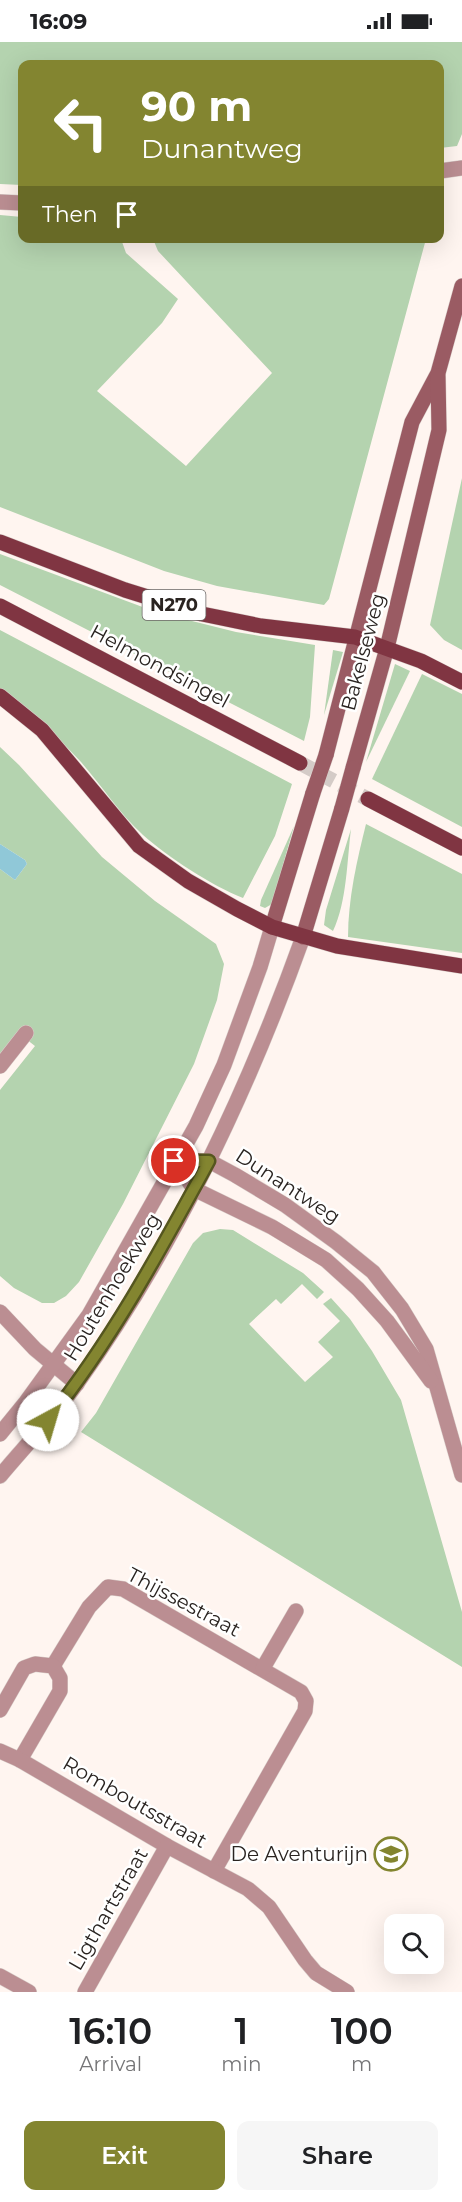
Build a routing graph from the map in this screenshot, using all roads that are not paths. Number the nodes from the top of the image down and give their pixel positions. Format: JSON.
{"nodes":[{"id":1,"x":462,"y":168,"type":"edge"},
{"id":2,"x":444,"y":170,"type":"edge"},
{"id":3,"x":0,"y":202,"type":"edge"},
{"id":4,"x":18,"y":203,"type":"edge"},
{"id":5,"x":462,"y":286,"type":"edge"},
{"id":6,"x":438,"y":373,"type":"junction"},
{"id":7,"x":0,"y":542,"type":"edge"},
{"id":8,"x":0,"y":606,"type":"edge"},
{"id":9,"x":355,"y":637,"type":"junction"},
{"id":10,"x":387,"y":648,"type":"junction"},
{"id":11,"x":462,"y":682,"type":"edge"},
{"id":12,"x":0,"y":696,"type":"edge"},
{"id":13,"x":300,"y":763,"type":"tunnel mouth"},
{"id":14,"x":368,"y":799,"type":"tunnel mouth"},
{"id":15,"x":462,"y":848,"type":"edge"},
{"id":16,"x":272,"y":927,"type":"junction"},
{"id":17,"x":303,"y":937,"type":"junction"},
{"id":18,"x":462,"y":966,"type":"edge"},
{"id":19,"x":26,"y":1033,"type":"dead end"},
{"id":20,"x":0,"y":1066,"type":"edge"},
{"id":21,"x":174,"y":1161,"type":"junction"},
{"id":22,"x":209,"y":1161,"type":"junction"},
{"id":23,"x":194,"y":1189,"type":"junction"},
{"id":24,"x":0,"y":1312,"type":"edge"},
{"id":25,"x":53,"y":1365,"type":"junction"},
{"id":26,"x":77,"y":1384,"type":"junction"},
{"id":27,"x":438,"y":1391,"type":"junction"},
{"id":28,"x":0,"y":1434,"type":"edge"},
{"id":29,"x":462,"y":1475,"type":"edge"},
{"id":30,"x":0,"y":1476,"type":"edge"},
{"id":31,"x":296,"y":1611,"type":"dead end"},
{"id":32,"x":53,"y":1666,"type":"junction"},
{"id":33,"x":263,"y":1668,"type":"junction"},
{"id":34,"x":0,"y":1710,"type":"edge"},
{"id":35,"x":0,"y":1751,"type":"edge"},
{"id":36,"x":20,"y":1760,"type":"junction"},
{"id":37,"x":167,"y":1846,"type":"junction"},
{"id":38,"x":214,"y":1871,"type":"junction"},
{"id":39,"x":0,"y":1976,"type":"edge"},
{"id":40,"x":29,"y":1992,"type":"edge"},
{"id":41,"x":85,"y":1992,"type":"edge"},
{"id":42,"x":347,"y":1992,"type":"edge"}],
"edges":[{"from":1,"to":2,"type":"street"},
{"from":3,"to":4,"type":"street"},
{"from":5,"to":6,"type":"main road","name":"Bakelseweg"},
{"from":6,"to":9,"type":"main road","name":"Bakelseweg"},
{"from":6,"to":10,"type":"main road","name":"Bakelseweg"},
{"from":7,"to":9,"type":"main road","number":"N270"},
{"from":8,"to":13,"type":"main road","name":"Helmondsingel"},
{"from":9,"to":10,"type":"main road","number":"N270"},
{"from":9,"to":16,"type":"main road","name":"Bakelseweg","bridge":true},
{"from":10,"to":11,"type":"main road","number":"N270"},
{"from":10,"to":17,"type":"main road","name":"Bakelseweg","bridge":true},
{"from":12,"to":16,"type":"main road"},
{"from":14,"to":15,"type":"main road"},
{"from":16,"to":17,"type":"main road"},
{"from":16,"to":21,"type":"street","name":"Houtenhoekweg"},
{"from":17,"to":18,"type":"main road"},
{"from":17,"to":22,"type":"street","name":"Houtenhoekweg"},
{"from":19,"to":20,"type":"street"},
{"from":21,"to":22,"type":"street","name":"Dunantweg"},
{"from":21,"to":23,"type":"street","name":"Dunantweg"},
{"from":21,"to":25,"type":"street","name":"Houtenhoekweg"},
{"from":22,"to":23,"type":"street","name":"Houtenhoekweg"},
{"from":22,"to":27,"type":"street","name":"Dunantweg"},
{"from":23,"to":26,"type":"street","name":"Houtenhoekweg"},
{"from":23,"to":27,"type":"street","name":"Dunantweg"},
{"from":24,"to":25,"type":"street"},
{"from":25,"to":26,"type":"street"},
{"from":25,"to":28,"type":"street","name":"Houtenhoekweg"},
{"from":26,"to":30,"type":"street","name":"Houtenhoekweg"},
{"from":27,"to":29,"type":"street","name":"Dunantweg"},
{"from":31,"to":33,"type":"street"},
{"from":32,"to":33,"type":"street","name":"Thijssestraat"},
{"from":32,"to":34,"type":"street"},
{"from":32,"to":36,"type":"street"},
{"from":33,"to":38,"type":"street","name":"Thijssestraat"},
{"from":35,"to":36,"type":"street","name":"Romboutsstraat"},
{"from":36,"to":37,"type":"street","name":"Romboutsstraat"},
{"from":37,"to":38,"type":"street","name":"Romboutsstraat"},
{"from":37,"to":41,"type":"street","name":"Ligthartstraat"},
{"from":38,"to":42,"type":"street","name":"Romboutsstraat"},
{"from":39,"to":40,"type":"street"}]}
